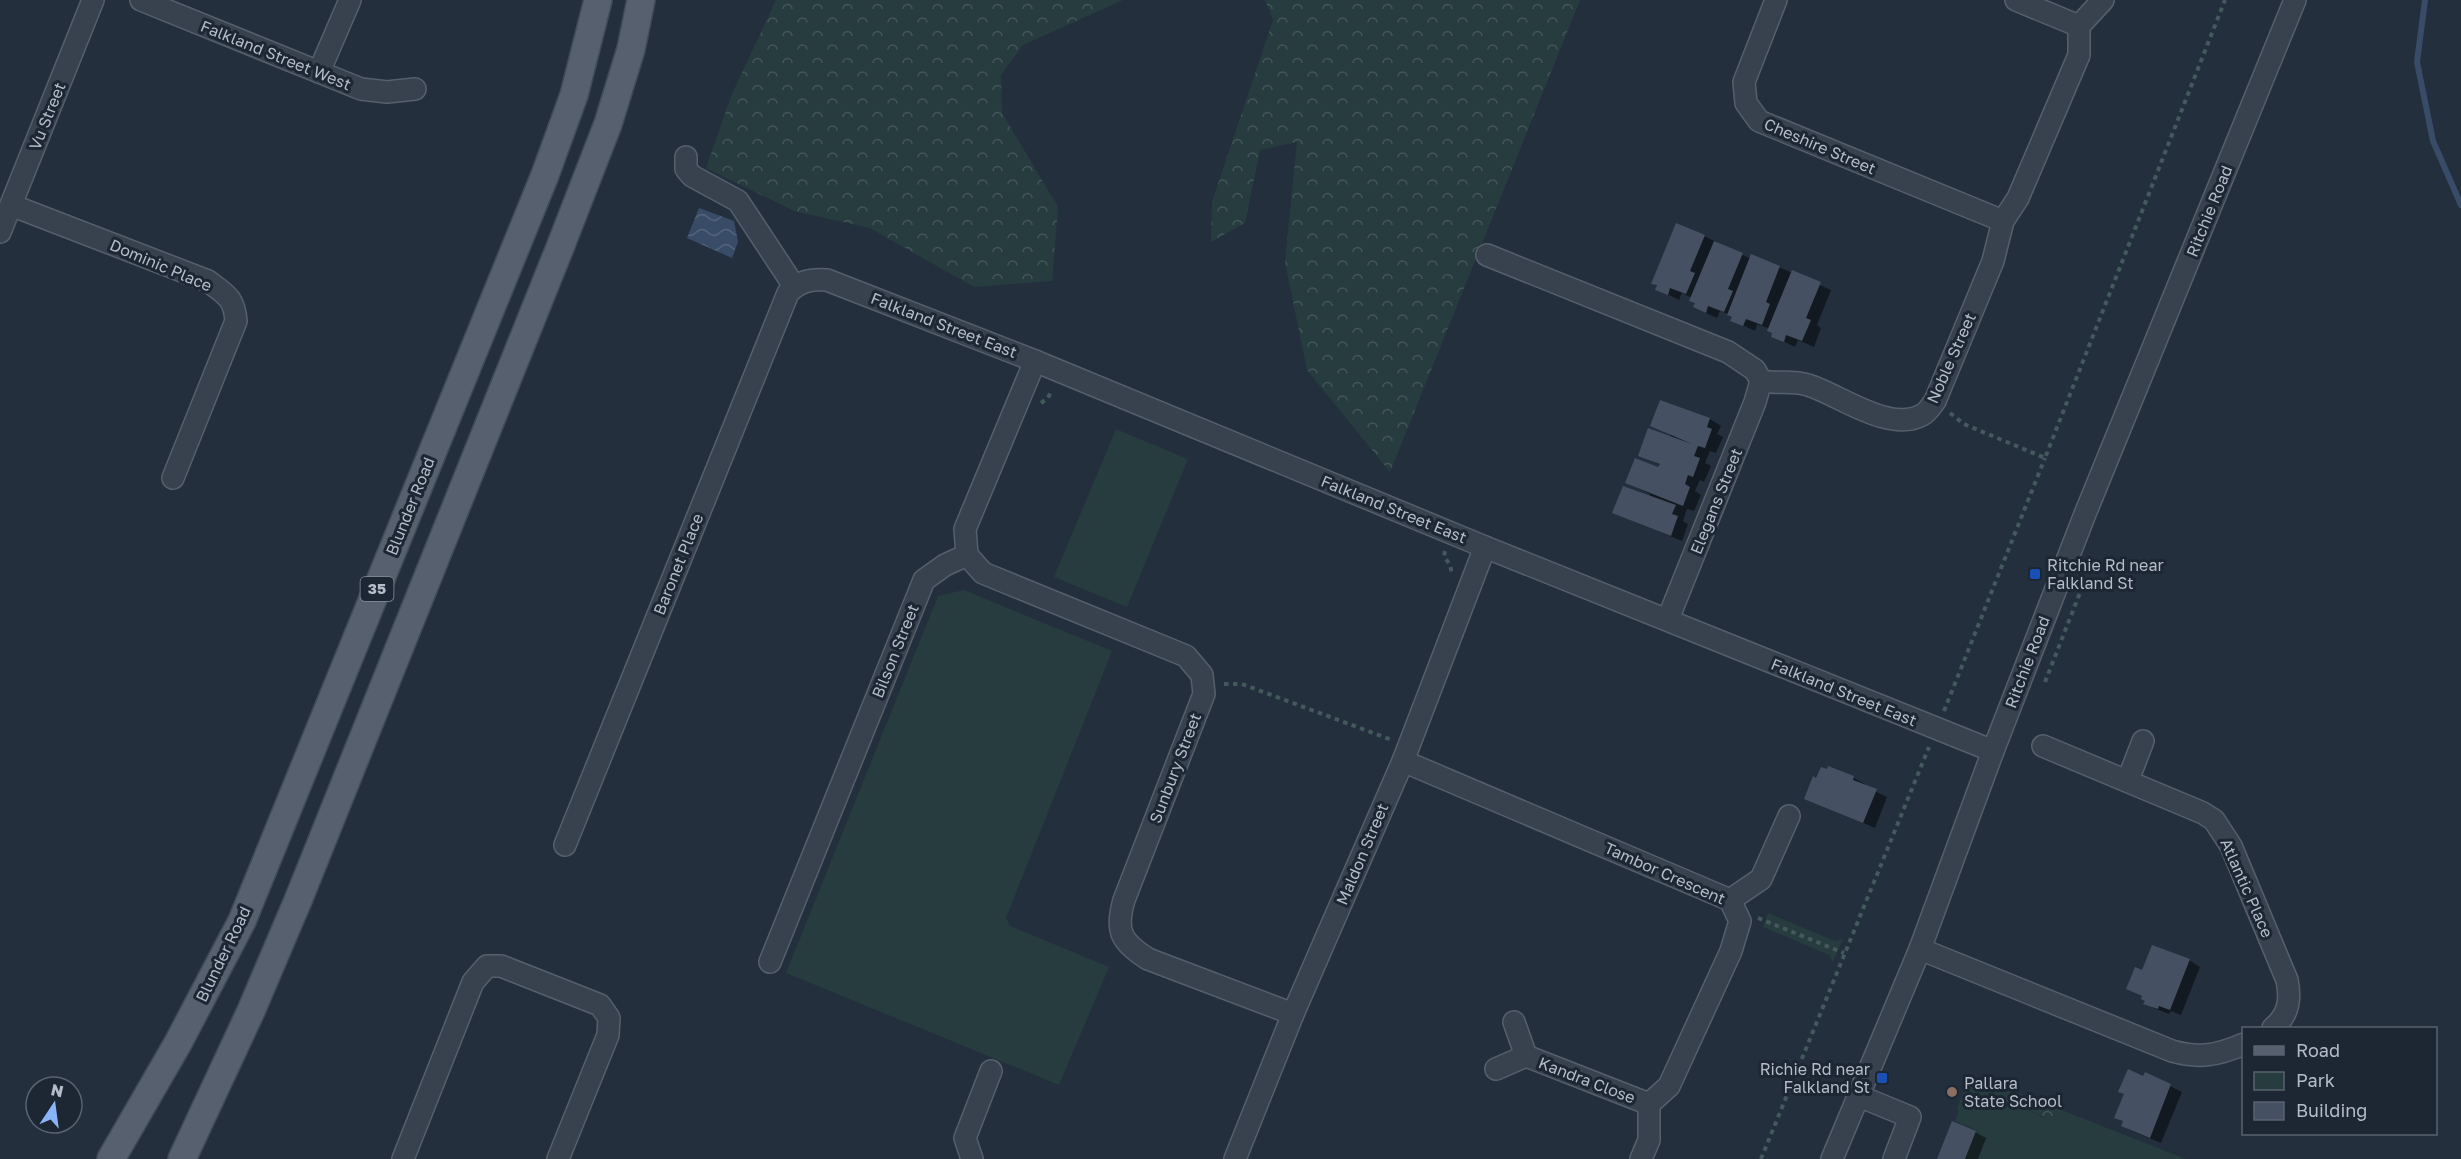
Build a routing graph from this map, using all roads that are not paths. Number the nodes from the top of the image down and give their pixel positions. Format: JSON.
{"nodes":[{"id":1,"x":93,"y":0,"type":"edge"},
{"id":2,"x":141,"y":0,"type":"edge"},
{"id":3,"x":350,"y":0,"type":"edge"},
{"id":4,"x":598,"y":0,"type":"edge"},
{"id":5,"x":642,"y":0,"type":"edge"},
{"id":6,"x":1776,"y":0,"type":"edge"},
{"id":7,"x":2016,"y":0,"type":"edge"},
{"id":8,"x":2103,"y":0,"type":"edge"},
{"id":9,"x":2295,"y":0,"type":"edge"},
{"id":10,"x":2079,"y":26,"type":"junction"},
{"id":11,"x":319,"y":72,"type":"junction"},
{"id":12,"x":415,"y":89,"type":"dead end"},
{"id":13,"x":686,"y":157,"type":"dead end"},
{"id":14,"x":11,"y":205,"type":"junction"},
{"id":15,"x":2002,"y":222,"type":"junction"},
{"id":16,"x":0,"y":232,"type":"edge"},
{"id":17,"x":1487,"y":255,"type":"dead end"},
{"id":18,"x":794,"y":286,"type":"junction"},
{"id":19,"x":1035,"y":361,"type":"junction"},
{"id":20,"x":1761,"y":381,"type":"junction"},
{"id":21,"x":173,"y":478,"type":"dead end"},
{"id":22,"x":1485,"y":547,"type":"junction"},
{"id":23,"x":967,"y":555,"type":"junction"},
{"id":24,"x":1668,"y":619,"type":"junction"},
{"id":25,"x":2143,"y":741,"type":"dead end"},
{"id":26,"x":2043,"y":746,"type":"dead end"},
{"id":27,"x":1399,"y":751,"type":"junction"},
{"id":28,"x":1993,"y":751,"type":"junction"},
{"id":29,"x":2128,"y":780,"type":"junction"},
{"id":30,"x":1789,"y":816,"type":"dead end"},
{"id":31,"x":565,"y":845,"type":"dead end"},
{"id":32,"x":1730,"y":900,"type":"junction"},
{"id":33,"x":1920,"y":949,"type":"junction"},
{"id":34,"x":770,"y":962,"type":"dead end"},
{"id":35,"x":1293,"y":1014,"type":"junction"},
{"id":36,"x":1514,"y":1022,"type":"dead end"},
{"id":37,"x":2275,"y":1027,"type":"edge"},
{"id":38,"x":2242,"y":1045,"type":"edge"},
{"id":39,"x":1526,"y":1056,"type":"junction"},
{"id":40,"x":1496,"y":1070,"type":"dead end"},
{"id":41,"x":990,"y":1071,"type":"dead end"},
{"id":42,"x":1858,"y":1096,"type":"junction"},
{"id":43,"x":1649,"y":1104,"type":"junction"},
{"id":44,"x":111,"y":1159,"type":"edge"},
{"id":45,"x":182,"y":1159,"type":"edge"},
{"id":46,"x":403,"y":1159,"type":"edge"},
{"id":47,"x":558,"y":1159,"type":"edge"},
{"id":48,"x":972,"y":1159,"type":"edge"},
{"id":49,"x":1235,"y":1159,"type":"edge"},
{"id":50,"x":1641,"y":1159,"type":"edge"},
{"id":51,"x":1832,"y":1159,"type":"edge"},
{"id":52,"x":1894,"y":1159,"type":"edge"}],
"edges":[{"from":1,"to":14,"type":"street","name":"Vu Street"},
{"from":2,"to":11,"type":"street","name":"Falkland Street West"},
{"from":3,"to":11,"type":"street"},
{"from":4,"to":44,"type":"main road","name":"Blunder Road","number":"35"},
{"from":5,"to":45,"type":"main road","number":"35"},
{"from":6,"to":15,"type":"street","name":"Cheshire Street"},
{"from":7,"to":10,"type":"street"},
{"from":8,"to":10,"type":"street"},
{"from":9,"to":28,"type":"street","name":"Ritchie Road"},
{"from":10,"to":15,"type":"street","name":"Noble Street"},
{"from":11,"to":12,"type":"street","name":"Falkland Street West"},
{"from":13,"to":18,"type":"street"},
{"from":14,"to":16,"type":"street","name":"Vu Street"},
{"from":14,"to":21,"type":"street","name":"Dominic Place"},
{"from":15,"to":20,"type":"street","name":"Noble Street"},
{"from":17,"to":20,"type":"street"},
{"from":18,"to":19,"type":"street","name":"Falkland Street East"},
{"from":18,"to":31,"type":"street","name":"Baronet Place"},
{"from":19,"to":22,"type":"street","name":"Falkland Street East"},
{"from":19,"to":23,"type":"street"},
{"from":20,"to":24,"type":"street","name":"Elegans Street"},
{"from":22,"to":24,"type":"street","name":"Falkland Street East"},
{"from":22,"to":27,"type":"street","name":"Maldon Street"},
{"from":23,"to":34,"type":"street","name":"Bilson Street"},
{"from":23,"to":35,"type":"street","name":"Sunbury Street"},
{"from":24,"to":28,"type":"street","name":"Falkland Street East"},
{"from":25,"to":29,"type":"street"},
{"from":26,"to":29,"type":"street","name":"Atlantic Place"},
{"from":27,"to":32,"type":"street","name":"Tambor Crescent"},
{"from":27,"to":35,"type":"street","name":"Maldon Street"},
{"from":28,"to":33,"type":"street","name":"Ritchie Road"},
{"from":29,"to":37,"type":"street","name":"Atlantic Place"},
{"from":30,"to":32,"type":"street"},
{"from":32,"to":43,"type":"street","name":"Tambor Crescent"},
{"from":33,"to":38,"type":"street"},
{"from":33,"to":42,"type":"street","name":"Ritchie Road"},
{"from":35,"to":49,"type":"street","name":"Maldon Street"},
{"from":36,"to":39,"type":"street","name":"Kandra Close"},
{"from":39,"to":40,"type":"street","name":"Kandra Close"},
{"from":39,"to":43,"type":"street","name":"Kandra Close"},
{"from":41,"to":48,"type":"street"},
{"from":42,"to":51,"type":"street","name":"Ritchie Road"},
{"from":42,"to":52,"type":"street"},
{"from":43,"to":50,"type":"street"},
{"from":46,"to":47,"type":"street"}]}
